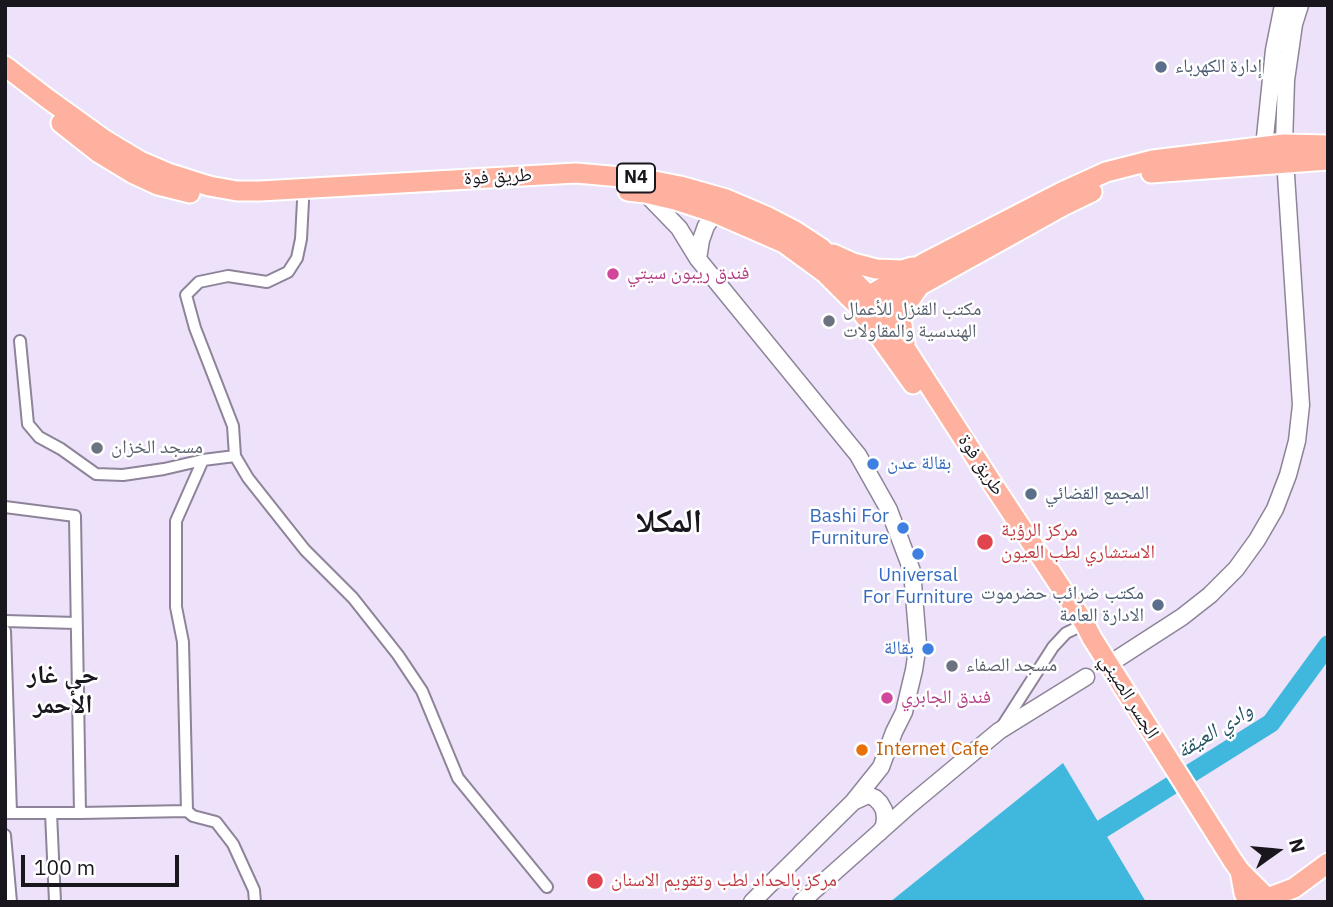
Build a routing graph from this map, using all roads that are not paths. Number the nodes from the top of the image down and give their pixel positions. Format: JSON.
{"nodes":[{"id":1,"x":1283,"y":5,"type":"edge"},
{"id":2,"x":1300,"y":5,"type":"edge"},
{"id":3,"x":5,"y":65,"type":"edge"},
{"id":4,"x":5,"y":79,"type":"edge"},
{"id":5,"x":102,"y":146,"type":"junction"},
{"id":6,"x":1326,"y":152,"type":"edge"},
{"id":7,"x":1275,"y":154,"type":"junction"},
{"id":8,"x":645,"y":193,"type":"junction"},
{"id":9,"x":303,"y":201,"type":"junction"},
{"id":10,"x":720,"y":206,"type":"junction"},
{"id":11,"x":821,"y":248,"type":"junction"},
{"id":12,"x":698,"y":259,"type":"junction"},
{"id":13,"x":926,"y":271,"type":"junction"},
{"id":14,"x":867,"y":306,"type":"junction"},
{"id":15,"x":20,"y":341,"type":"dead end"},
{"id":16,"x":907,"y":351,"type":"junction"},
{"id":17,"x":236,"y":456,"type":"junction"},
{"id":18,"x":203,"y":460,"type":"junction"},
{"id":19,"x":5,"y":508,"type":"edge"},
{"id":20,"x":5,"y":621,"type":"edge"},
{"id":21,"x":76,"y":623,"type":"junction"},
{"id":22,"x":1086,"y":630,"type":"junction"},
{"id":23,"x":5,"y":631,"type":"edge"},
{"id":24,"x":1117,"y":659,"type":"dead end"},
{"id":25,"x":1086,"y":677,"type":"dead end"},
{"id":26,"x":999,"y":731,"type":"junction"},
{"id":27,"x":881,"y":767,"type":"junction"},
{"id":28,"x":853,"y":802,"type":"junction"},
{"id":29,"x":910,"y":805,"type":"junction"},
{"id":30,"x":187,"y":811,"type":"junction"},
{"id":31,"x":8,"y":813,"type":"edge"},
{"id":32,"x":51,"y":813,"type":"junction"},
{"id":33,"x":80,"y":813,"type":"junction"},
{"id":34,"x":880,"y":832,"type":"junction"},
{"id":35,"x":5,"y":835,"type":"edge"},
{"id":36,"x":1328,"y":863,"type":"edge"},
{"id":37,"x":1328,"y":878,"type":"edge"},
{"id":38,"x":547,"y":887,"type":"dead end"},
{"id":39,"x":1264,"y":900,"type":"edge"},
{"id":40,"x":11,"y":902,"type":"edge"},
{"id":41,"x":55,"y":902,"type":"edge"},
{"id":42,"x":255,"y":902,"type":"edge"},
{"id":43,"x":752,"y":902,"type":"edge"},
{"id":44,"x":801,"y":902,"type":"edge"},
{"id":45,"x":1297,"y":902,"type":"edge"}],
"edges":[{"from":1,"to":7,"type":"main road"},
{"from":2,"to":7,"type":"main road"},
{"from":3,"to":5,"type":"highway","name":"طريق فوة","number":"N4"},
{"from":4,"to":5,"type":"highway","name":"طريق فوة","number":"N4"},
{"from":5,"to":9,"type":"highway","name":"طريق فوة","number":"N4"},
{"from":5,"to":10,"type":"highway","name":"طريق فوة","number":"N4"},
{"from":6,"to":7,"type":"highway"},
{"from":7,"to":13,"type":"highway"},
{"from":7,"to":24,"type":"main road"},
{"from":8,"to":9,"type":"highway","name":"طريق فوة","number":"N4"},
{"from":8,"to":10,"type":"highway","name":"طريق فوة","number":"N4"},
{"from":8,"to":12,"type":"main road"},
{"from":9,"to":17,"type":"street"},
{"from":10,"to":11,"type":"highway","name":"طريق فوة","number":"N4"},
{"from":10,"to":12,"type":"main road"},
{"from":10,"to":14,"type":"highway","name":"طريق فوة","number":"N4"},
{"from":11,"to":13,"type":"highway"},
{"from":11,"to":14,"type":"highway","name":"طريق فوة","number":"N4"},
{"from":12,"to":27,"type":"main road"},
{"from":13,"to":14,"type":"highway"},
{"from":13,"to":16,"type":"highway"},
{"from":14,"to":16,"type":"highway","name":"طريق فوة","number":"N4"},
{"from":14,"to":22,"type":"highway","name":"طريق فوة","number":"N4"},
{"from":15,"to":18,"type":"street"},
{"from":16,"to":22,"type":"highway","name":"طريق فوة","number":"N4"},
{"from":17,"to":18,"type":"street"},
{"from":17,"to":38,"type":"street"},
{"from":18,"to":30,"type":"street"},
{"from":19,"to":21,"type":"street"},
{"from":20,"to":21,"type":"street"},
{"from":21,"to":33,"type":"street"},
{"from":22,"to":26,"type":"street"},
{"from":22,"to":39,"type":"highway","name":"الجسر الصيني","bridge":true},
{"from":23,"to":31,"type":"street"},
{"from":25,"to":26,"type":"main road"},
{"from":26,"to":29,"type":"main road"},
{"from":27,"to":28,"type":"main road"},
{"from":27,"to":29,"type":"main road"},
{"from":28,"to":34,"type":"main road"},
{"from":28,"to":43,"type":"main road"},
{"from":29,"to":34,"type":"main road"},
{"from":30,"to":33,"type":"street"},
{"from":30,"to":42,"type":"street"},
{"from":31,"to":32,"type":"street"},
{"from":32,"to":33,"type":"street"},
{"from":32,"to":41,"type":"street"},
{"from":34,"to":44,"type":"main road"},
{"from":35,"to":40,"type":"street"},
{"from":36,"to":39,"type":"highway"},
{"from":37,"to":45,"type":"highway"}]}
